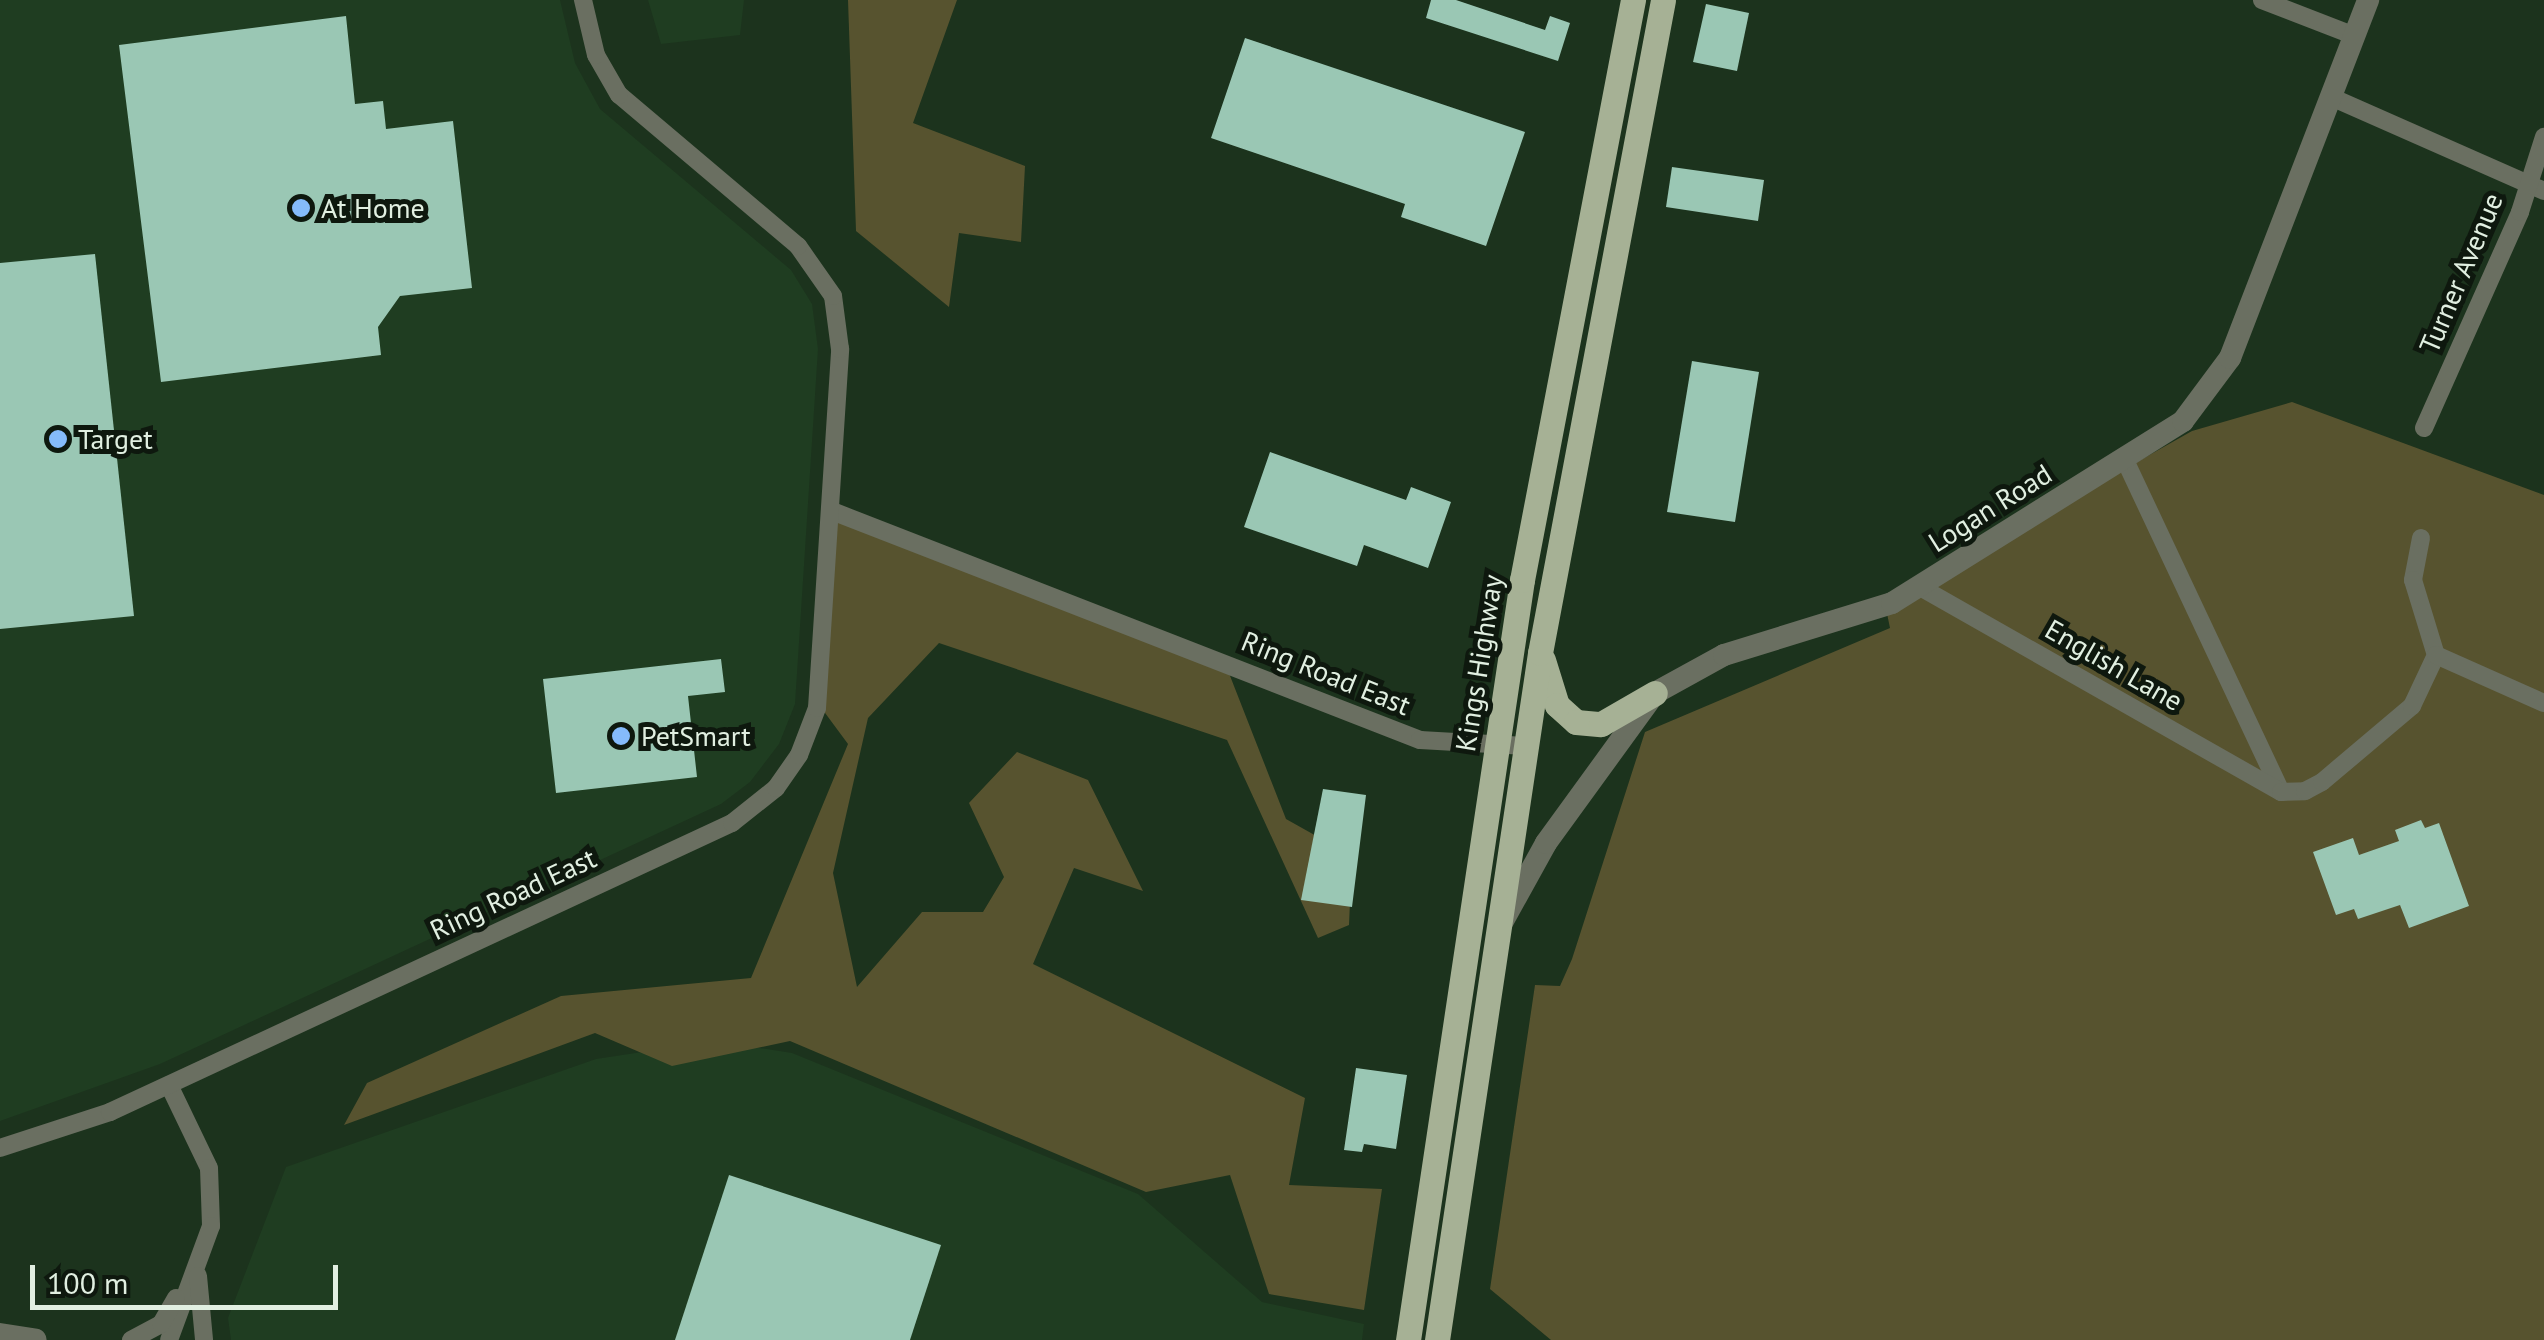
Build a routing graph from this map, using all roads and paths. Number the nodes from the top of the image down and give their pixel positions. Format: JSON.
{"nodes":[{"id":1,"x":582,"y":0,"type":"edge"},
{"id":2,"x":1634,"y":0,"type":"edge"},
{"id":3,"x":1663,"y":0,"type":"edge"},
{"id":4,"x":2262,"y":0,"type":"edge"},
{"id":5,"x":2368,"y":0,"type":"edge"},
{"id":6,"x":2354,"y":36,"type":"junction"},
{"id":7,"x":2332,"y":97,"type":"junction"},
{"id":8,"x":2544,"y":137,"type":"edge"},
{"id":9,"x":2536,"y":188,"type":"edge"},
{"id":10,"x":2424,"y":428,"type":"dead end"},
{"id":11,"x":2124,"y":458,"type":"junction"},
{"id":12,"x":832,"y":511,"type":"junction"},
{"id":13,"x":2420,"y":538,"type":"dead end"},
{"id":14,"x":1920,"y":587,"type":"junction"},
{"id":15,"x":1540,"y":653,"type":"junction"},
{"id":16,"x":2436,"y":654,"type":"junction"},
{"id":17,"x":1655,"y":693,"type":"junction"},
{"id":18,"x":2544,"y":703,"type":"edge"},
{"id":19,"x":1497,"y":744,"type":"junction"},
{"id":20,"x":1526,"y":746,"type":"junction"},
{"id":21,"x":2281,"y":792,"type":"junction"},
{"id":22,"x":1499,"y":928,"type":"junction"},
{"id":23,"x":169,"y":1084,"type":"junction"},
{"id":24,"x":0,"y":1148,"type":"edge"},
{"id":25,"x":198,"y":1270,"type":"junction"},
{"id":26,"x":0,"y":1334,"type":"edge"},
{"id":27,"x":36,"y":1340,"type":"edge"},
{"id":28,"x":131,"y":1340,"type":"edge"},
{"id":29,"x":170,"y":1340,"type":"edge"},
{"id":30,"x":204,"y":1340,"type":"edge"},
{"id":31,"x":1408,"y":1340,"type":"edge"},
{"id":32,"x":1437,"y":1340,"type":"edge"}],
"edges":[{"from":1,"to":12,"type":"street","name":"Ring Road East"},
{"from":2,"to":19,"type":"main road","name":"Kings Highway"},
{"from":3,"to":15,"type":"main road"},
{"from":4,"to":6,"type":"street"},
{"from":5,"to":6,"type":"street","name":"Logan Road"},
{"from":6,"to":7,"type":"street","name":"Logan Road"},
{"from":7,"to":9,"type":"street"},
{"from":7,"to":11,"type":"street","name":"Logan Road"},
{"from":8,"to":9,"type":"street","name":"Turner Avenue"},
{"from":9,"to":10,"type":"street","name":"Turner Avenue"},
{"from":11,"to":14,"type":"street","name":"Logan Road"},
{"from":11,"to":21,"type":"street","name":"English Lane"},
{"from":12,"to":19,"type":"street","name":"Ring Road East"},
{"from":12,"to":23,"type":"street","name":"Ring Road East"},
{"from":13,"to":16,"type":"street"},
{"from":14,"to":17,"type":"street","name":"Logan Road"},
{"from":14,"to":21,"type":"street","name":"English Lane"},
{"from":15,"to":17,"type":"main road"},
{"from":15,"to":20,"type":"main road"},
{"from":16,"to":18,"type":"street"},
{"from":16,"to":21,"type":"street"},
{"from":17,"to":22,"type":"street","name":"Logan Road"},
{"from":19,"to":20,"type":"street","name":"Ring Road East"},
{"from":19,"to":31,"type":"main road","name":"Kings Highway"},
{"from":20,"to":22,"type":"main road"},
{"from":22,"to":32,"type":"main road"},
{"from":23,"to":24,"type":"street","name":"Ring Road East"},
{"from":23,"to":25,"type":"street"},
{"from":25,"to":28,"type":"street"},
{"from":25,"to":29,"type":"street"},
{"from":25,"to":30,"type":"street"},
{"from":26,"to":27,"type":"street"}]}
